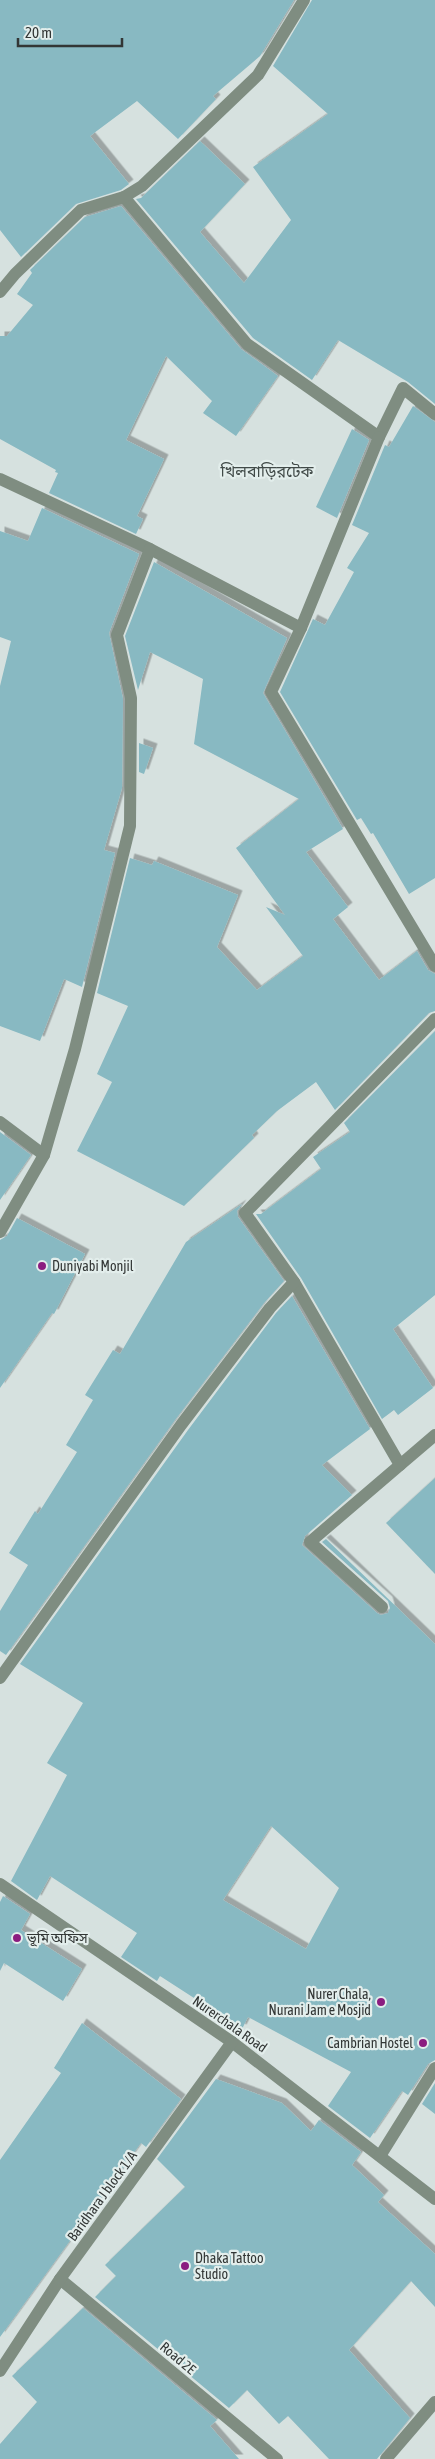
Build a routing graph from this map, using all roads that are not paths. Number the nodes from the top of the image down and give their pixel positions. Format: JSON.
{"nodes":[{"id":1,"x":304,"y":0,"type":"edge"},
{"id":2,"x":124,"y":197,"type":"junction"},
{"id":3,"x":0,"y":292,"type":"edge"},
{"id":4,"x":435,"y":414,"type":"edge"},
{"id":5,"x":379,"y":437,"type":"junction"},
{"id":6,"x":0,"y":479,"type":"edge"},
{"id":7,"x":150,"y":549,"type":"junction"},
{"id":8,"x":301,"y":628,"type":"junction"},
{"id":9,"x":435,"y":966,"type":"edge"},
{"id":10,"x":435,"y":1019,"type":"edge"},
{"id":11,"x":0,"y":1122,"type":"edge"},
{"id":12,"x":44,"y":1155,"type":"junction"},
{"id":13,"x":0,"y":1232,"type":"edge"},
{"id":14,"x":294,"y":1282,"type":"junction"},
{"id":15,"x":435,"y":1435,"type":"edge"},
{"id":16,"x":400,"y":1465,"type":"junction"},
{"id":17,"x":382,"y":1607,"type":"dead end"},
{"id":18,"x":0,"y":1678,"type":"edge"},
{"id":19,"x":0,"y":1884,"type":"edge"},
{"id":20,"x":232,"y":2042,"type":"junction"},
{"id":21,"x":435,"y":2068,"type":"edge"},
{"id":22,"x":380,"y":2156,"type":"junction"},
{"id":23,"x":435,"y":2199,"type":"edge"},
{"id":24,"x":60,"y":2279,"type":"junction"},
{"id":25,"x":0,"y":2371,"type":"edge"},
{"id":26,"x":435,"y":2402,"type":"edge"},
{"id":27,"x":278,"y":2459,"type":"edge"},
{"id":28,"x":386,"y":2459,"type":"edge"}],
"edges":[{"from":1,"to":2,"type":"street"},
{"from":2,"to":3,"type":"street"},
{"from":2,"to":5,"type":"street"},
{"from":4,"to":5,"type":"street"},
{"from":5,"to":8,"type":"street"},
{"from":6,"to":7,"type":"street"},
{"from":7,"to":8,"type":"street"},
{"from":7,"to":12,"type":"street"},
{"from":8,"to":9,"type":"street"},
{"from":10,"to":14,"type":"street"},
{"from":11,"to":12,"type":"street"},
{"from":12,"to":13,"type":"street"},
{"from":14,"to":16,"type":"street"},
{"from":14,"to":18,"type":"street"},
{"from":15,"to":16,"type":"street"},
{"from":16,"to":17,"type":"street"},
{"from":19,"to":20,"type":"street","name":"Nurerchala Road"},
{"from":20,"to":22,"type":"street","name":"Nurerchala Road"},
{"from":20,"to":24,"type":"street","name":"Baridhara J block 1/A"},
{"from":21,"to":22,"type":"street"},
{"from":22,"to":23,"type":"street","name":"Nurerchala Road"},
{"from":24,"to":25,"type":"street","name":"Baridhara J block 1/A"},
{"from":24,"to":27,"type":"street","name":"Road 2E"},
{"from":26,"to":28,"type":"street"}]}
